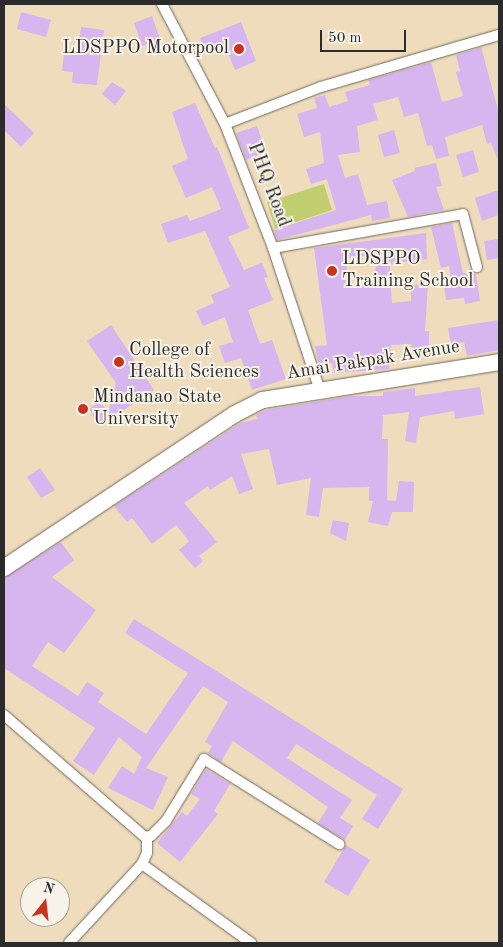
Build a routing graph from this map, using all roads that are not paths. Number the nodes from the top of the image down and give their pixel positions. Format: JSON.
{"nodes":[{"id":1,"x":162,"y":4,"type":"edge"},
{"id":2,"x":499,"y":35,"type":"edge"},
{"id":3,"x":225,"y":124,"type":"junction"},
{"id":4,"x":274,"y":248,"type":"junction"},
{"id":5,"x":477,"y":267,"type":"dead end"},
{"id":6,"x":499,"y":363,"type":"edge"},
{"id":7,"x":319,"y":388,"type":"junction"},
{"id":8,"x":4,"y":568,"type":"edge"},
{"id":9,"x":4,"y":715,"type":"edge"},
{"id":10,"x":147,"y":837,"type":"junction"},
{"id":11,"x":339,"y":844,"type":"dead end"},
{"id":12,"x":142,"y":864,"type":"junction"},
{"id":13,"x":69,"y":943,"type":"edge"},
{"id":14,"x":251,"y":943,"type":"edge"}],
"edges":[{"from":1,"to":3,"type":"street","name":"PHQ Road"},
{"from":2,"to":3,"type":"street"},
{"from":3,"to":4,"type":"street","name":"PHQ Road"},
{"from":4,"to":5,"type":"street"},
{"from":4,"to":7,"type":"street","name":"PHQ Road"},
{"from":6,"to":7,"type":"highway","name":"Amai Pakpak Avenue"},
{"from":7,"to":8,"type":"highway","name":"Amai Pakpak Avenue"},
{"from":9,"to":10,"type":"street"},
{"from":10,"to":11,"type":"street"},
{"from":10,"to":12,"type":"street"},
{"from":12,"to":13,"type":"street"},
{"from":12,"to":14,"type":"street"}]}
